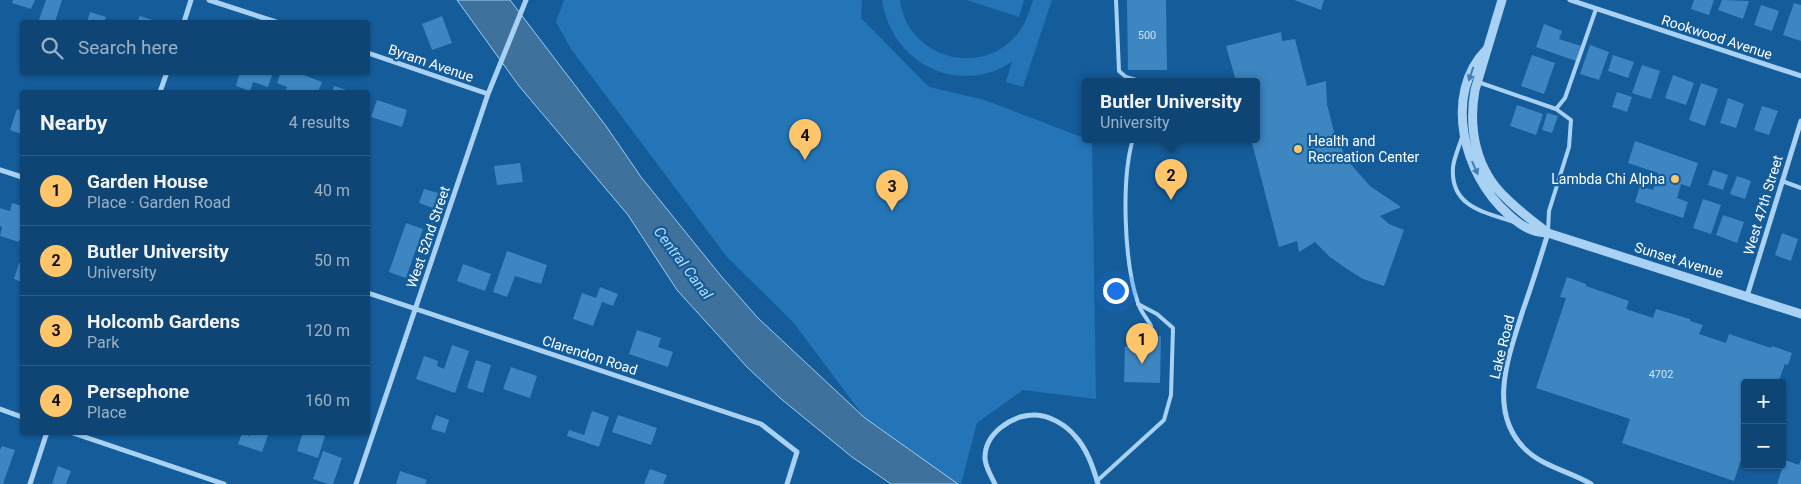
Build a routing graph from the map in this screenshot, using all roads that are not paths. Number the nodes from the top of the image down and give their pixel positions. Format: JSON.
{"nodes":[{"id":1,"x":191,"y":0,"type":"edge"},
{"id":2,"x":209,"y":0,"type":"edge"},
{"id":3,"x":526,"y":0,"type":"edge"},
{"id":4,"x":1116,"y":0,"type":"edge"},
{"id":5,"x":1502,"y":0,"type":"edge"},
{"id":6,"x":1570,"y":0,"type":"edge"},
{"id":7,"x":1596,"y":9,"type":"junction"},
{"id":8,"x":185,"y":20,"type":"edge"},
{"id":9,"x":270,"y":20,"type":"edge"},
{"id":10,"x":1487,"y":49,"type":"junction"},
{"id":11,"x":370,"y":54,"type":"edge"},
{"id":12,"x":166,"y":75,"type":"edge"},
{"id":13,"x":1801,"y":76,"type":"edge"},
{"id":14,"x":1130,"y":78,"type":"edge"},
{"id":15,"x":1477,"y":82,"type":"junction"},
{"id":16,"x":161,"y":90,"type":"edge"},
{"id":17,"x":488,"y":94,"type":"junction"},
{"id":18,"x":1468,"y":104,"type":"junction"},
{"id":19,"x":1556,"y":109,"type":"junction"},
{"id":20,"x":1801,"y":121,"type":"edge"},
{"id":21,"x":1463,"y":132,"type":"junction"},
{"id":22,"x":1132,"y":143,"type":"edge"},
{"id":23,"x":0,"y":170,"type":"edge"},
{"id":24,"x":20,"y":176,"type":"edge"},
{"id":25,"x":1782,"y":181,"type":"junction"},
{"id":26,"x":1801,"y":188,"type":"edge"},
{"id":27,"x":1519,"y":224,"type":"junction"},
{"id":28,"x":1548,"y":234,"type":"junction"},
{"id":29,"x":370,"y":294,"type":"edge"},
{"id":30,"x":1747,"y":296,"type":"junction"},
{"id":31,"x":1138,"y":304,"type":"junction"},
{"id":32,"x":416,"y":309,"type":"junction"},
{"id":33,"x":1801,"y":314,"type":"edge"},
{"id":34,"x":1151,"y":326,"type":"dead end"},
{"id":35,"x":0,"y":409,"type":"edge"},
{"id":36,"x":20,"y":416,"type":"edge"},
{"id":37,"x":46,"y":435,"type":"edge"},
{"id":38,"x":79,"y":435,"type":"edge"},
{"id":39,"x":1098,"y":483,"type":"edge"},
{"id":40,"x":30,"y":484,"type":"edge"},
{"id":41,"x":224,"y":484,"type":"edge"},
{"id":42,"x":356,"y":484,"type":"edge"},
{"id":43,"x":787,"y":484,"type":"edge"},
{"id":44,"x":995,"y":484,"type":"edge"},
{"id":45,"x":1591,"y":484,"type":"edge"}],
"edges":[{"from":1,"to":8,"type":"street"},
{"from":2,"to":9,"type":"street"},
{"from":3,"to":17,"type":"street","name":"West 52nd Street"},
{"from":4,"to":14,"type":"lane"},
{"from":5,"to":10,"type":"street"},
{"from":6,"to":7,"type":"street","name":"Rookwood Avenue"},
{"from":7,"to":13,"type":"street","name":"Rookwood Avenue"},
{"from":7,"to":19,"type":"lane"},
{"from":10,"to":15,"type":"street"},
{"from":10,"to":18,"type":"street","one_way":true},
{"from":11,"to":17,"type":"street","name":"Byram Avenue"},
{"from":12,"to":16,"type":"street"},
{"from":15,"to":18,"type":"street"},
{"from":15,"to":19,"type":"lane"},
{"from":17,"to":32,"type":"street","name":"West 52nd Street"},
{"from":18,"to":21,"type":"street","name":"Sunset Avenue"},
{"from":18,"to":28,"type":"street","name":"Sunset Avenue"},
{"from":19,"to":28,"type":"lane"},
{"from":20,"to":25,"type":"street","name":"West 47th Street"},
{"from":21,"to":27,"type":"street","name":"Sunset Avenue","one_way":true},
{"from":21,"to":27,"type":"lane"},
{"from":22,"to":31,"type":"lane"},
{"from":23,"to":24,"type":"street"},
{"from":25,"to":26,"type":"lane"},
{"from":25,"to":30,"type":"street","name":"West 47th Street"},
{"from":27,"to":28,"type":"street","name":"Sunset Avenue"},
{"from":28,"to":30,"type":"street","name":"Sunset Avenue"},
{"from":28,"to":45,"type":"street","name":"Lake Road"},
{"from":29,"to":32,"type":"street","name":"Clarendon Road"},
{"from":30,"to":33,"type":"street","name":"Sunset Avenue"},
{"from":31,"to":34,"type":"lane"},
{"from":31,"to":39,"type":"lane"},
{"from":32,"to":42,"type":"street","name":"West 52nd Street"},
{"from":32,"to":43,"type":"street","name":"Clarendon Road"},
{"from":35,"to":36,"type":"street"},
{"from":37,"to":40,"type":"street"},
{"from":38,"to":41,"type":"street"},
{"from":39,"to":44,"type":"street"}]}
